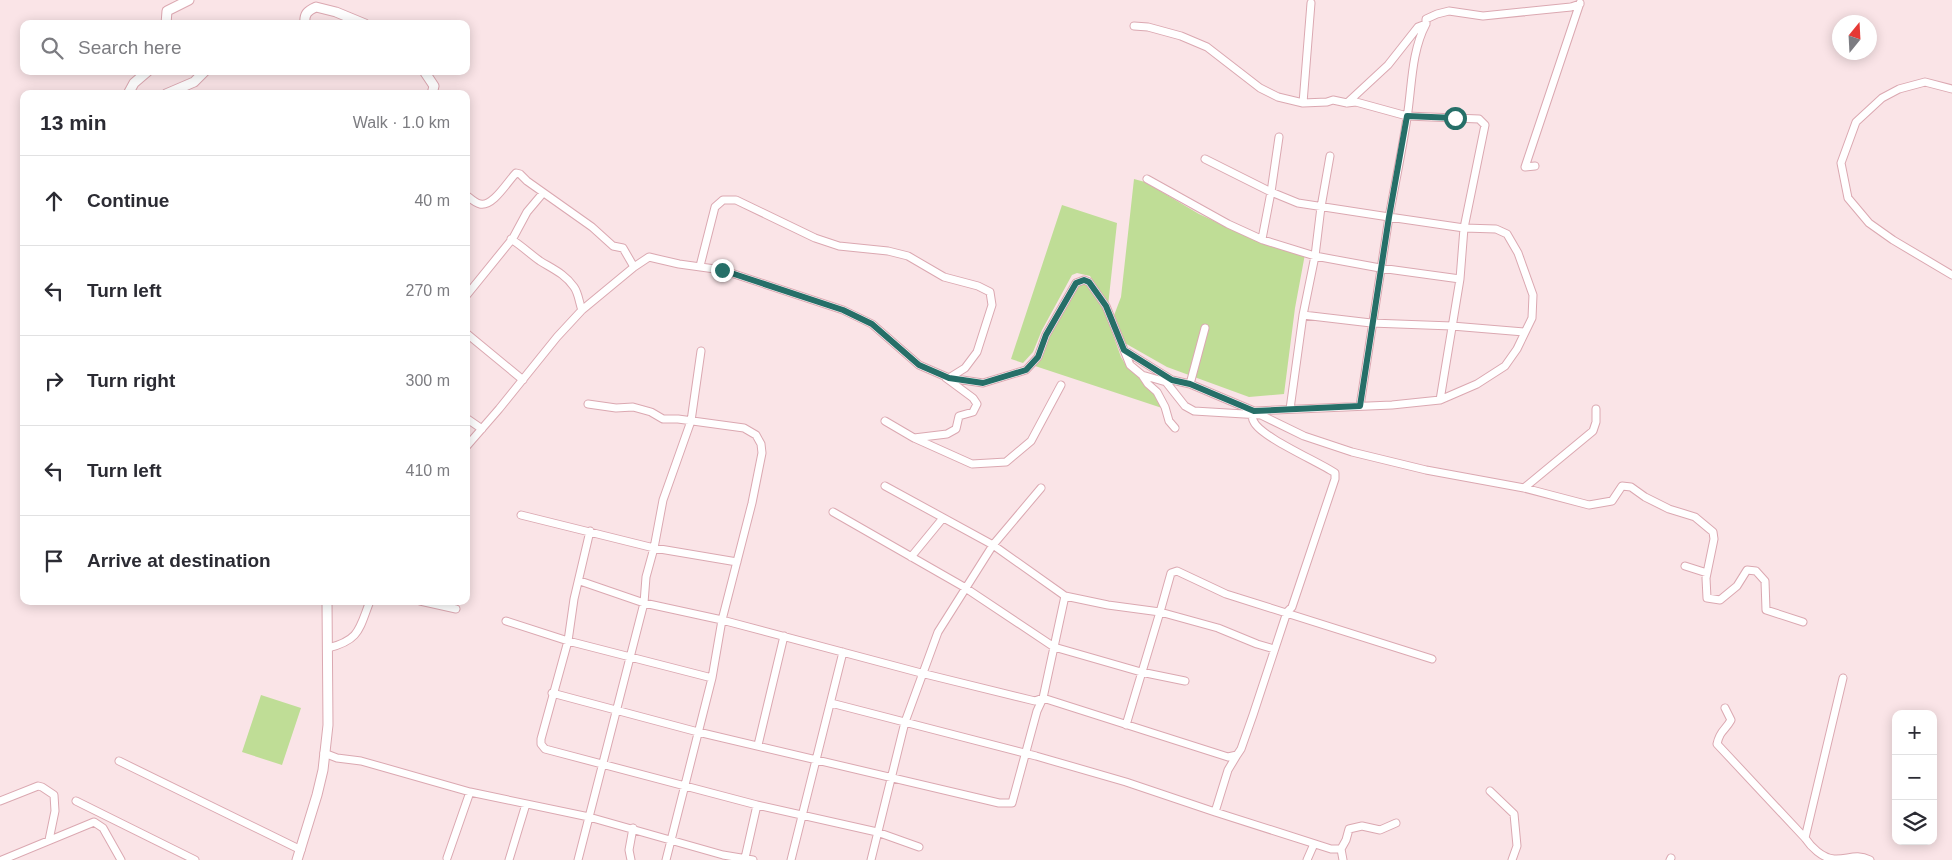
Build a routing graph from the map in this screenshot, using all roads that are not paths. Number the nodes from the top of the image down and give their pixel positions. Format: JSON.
{"nodes":[{"id":1,"x":189,"y":0,"type":"edge"},
{"id":2,"x":1579,"y":1,"type":"edge"},
{"id":3,"x":1311,"y":3,"type":"dead end"},
{"id":4,"x":166,"y":20,"type":"edge"},
{"id":5,"x":304,"y":20,"type":"edge"},
{"id":6,"x":355,"y":20,"type":"edge"},
{"id":7,"x":1426,"y":24,"type":"junction"},
{"id":8,"x":1134,"y":26,"type":"dead end"},
{"id":9,"x":143,"y":75,"type":"edge"},
{"id":10,"x":201,"y":75,"type":"edge"},
{"id":11,"x":427,"y":75,"type":"edge"},
{"id":12,"x":1952,"y":89,"type":"edge"},
{"id":13,"x":130,"y":90,"type":"edge"},
{"id":14,"x":175,"y":90,"type":"edge"},
{"id":15,"x":433,"y":90,"type":"edge"},
{"id":16,"x":1303,"y":103,"type":"junction"},
{"id":17,"x":1347,"y":104,"type":"junction"},
{"id":18,"x":1407,"y":116,"type":"junction"},
{"id":19,"x":1279,"y":137,"type":"dead end"},
{"id":20,"x":1330,"y":156,"type":"dead end"},
{"id":21,"x":1205,"y":159,"type":"dead end"},
{"id":22,"x":1535,"y":166,"type":"dead end"},
{"id":23,"x":1147,"y":179,"type":"dead end"},
{"id":24,"x":543,"y":192,"type":"junction"},
{"id":25,"x":1271,"y":192,"type":"junction"},
{"id":26,"x":470,"y":198,"type":"edge"},
{"id":27,"x":1321,"y":207,"type":"junction"},
{"id":28,"x":1389,"y":217,"type":"junction"},
{"id":29,"x":1464,"y":228,"type":"junction"},
{"id":30,"x":511,"y":239,"type":"junction"},
{"id":31,"x":1262,"y":239,"type":"junction"},
{"id":32,"x":1316,"y":256,"type":"junction"},
{"id":33,"x":700,"y":266,"type":"junction"},
{"id":34,"x":634,"y":267,"type":"junction"},
{"id":35,"x":1380,"y":268,"type":"junction"},
{"id":36,"x":1952,"y":276,"type":"edge"},
{"id":37,"x":1460,"y":279,"type":"junction"},
{"id":38,"x":470,"y":291,"type":"edge"},
{"id":39,"x":582,"y":310,"type":"junction"},
{"id":40,"x":1304,"y":315,"type":"junction"},
{"id":41,"x":1371,"y":323,"type":"junction"},
{"id":42,"x":1452,"y":326,"type":"junction"},
{"id":43,"x":1205,"y":328,"type":"dead end"},
{"id":44,"x":1524,"y":332,"type":"junction"},
{"id":45,"x":470,"y":336,"type":"edge"},
{"id":46,"x":1124,"y":350,"type":"junction"},
{"id":47,"x":701,"y":352,"type":"dead end"},
{"id":48,"x":1142,"y":375,"type":"junction"},
{"id":49,"x":947,"y":377,"type":"junction"},
{"id":50,"x":523,"y":380,"type":"junction"},
{"id":51,"x":1190,"y":384,"type":"junction"},
{"id":52,"x":1061,"y":385,"type":"dead end"},
{"id":53,"x":1440,"y":400,"type":"junction"},
{"id":54,"x":588,"y":404,"type":"dead end"},
{"id":55,"x":1360,"y":406,"type":"junction"},
{"id":56,"x":1290,"y":409,"type":"junction"},
{"id":57,"x":1596,"y":409,"type":"dead end"},
{"id":58,"x":1253,"y":413,"type":"junction"},
{"id":59,"x":691,"y":420,"type":"junction"},
{"id":60,"x":470,"y":421,"type":"edge"},
{"id":61,"x":886,"y":421,"type":"dead end"},
{"id":62,"x":1175,"y":428,"type":"dead end"},
{"id":63,"x":482,"y":429,"type":"junction"},
{"id":64,"x":914,"y":438,"type":"junction"},
{"id":65,"x":470,"y":442,"type":"edge"},
{"id":66,"x":885,"y":486,"type":"dead end"},
{"id":67,"x":1042,"y":488,"type":"dead end"},
{"id":68,"x":1524,"y":488,"type":"junction"},
{"id":69,"x":833,"y":512,"type":"dead end"},
{"id":70,"x":521,"y":515,"type":"dead end"},
{"id":71,"x":943,"y":518,"type":"junction"},
{"id":72,"x":590,"y":531,"type":"junction"},
{"id":73,"x":993,"y":545,"type":"junction"},
{"id":74,"x":654,"y":548,"type":"junction"},
{"id":75,"x":910,"y":557,"type":"junction"},
{"id":76,"x":736,"y":562,"type":"junction"},
{"id":77,"x":1685,"y":566,"type":"dead end"},
{"id":78,"x":1707,"y":573,"type":"junction"},
{"id":79,"x":580,"y":581,"type":"junction"},
{"id":80,"x":964,"y":587,"type":"junction"},
{"id":81,"x":1065,"y":596,"type":"junction"},
{"id":82,"x":644,"y":603,"type":"junction"},
{"id":83,"x":327,"y":605,"type":"edge"},
{"id":84,"x":368,"y":605,"type":"edge"},
{"id":85,"x":438,"y":605,"type":"edge"},
{"id":86,"x":456,"y":609,"type":"dead end"},
{"id":87,"x":1160,"y":612,"type":"junction"},
{"id":88,"x":1287,"y":612,"type":"junction"},
{"id":89,"x":722,"y":620,"type":"junction"},
{"id":90,"x":506,"y":621,"type":"dead end"},
{"id":91,"x":1803,"y":622,"type":"dead end"},
{"id":92,"x":784,"y":636,"type":"junction"},
{"id":93,"x":568,"y":641,"type":"junction"},
{"id":94,"x":1054,"y":647,"type":"junction"},
{"id":95,"x":328,"y":648,"type":"junction"},
{"id":96,"x":1274,"y":649,"type":"junction"},
{"id":97,"x":844,"y":652,"type":"junction"},
{"id":98,"x":629,"y":657,"type":"junction"},
{"id":99,"x":1432,"y":659,"type":"dead end"},
{"id":100,"x":1142,"y":672,"type":"junction"},
{"id":101,"x":921,"y":673,"type":"junction"},
{"id":102,"x":712,"y":678,"type":"junction"},
{"id":103,"x":1843,"y":678,"type":"dead end"},
{"id":104,"x":1186,"y":681,"type":"dead end"},
{"id":105,"x":552,"y":693,"type":"junction"},
{"id":106,"x":1043,"y":698,"type":"junction"},
{"id":107,"x":831,"y":703,"type":"junction"},
{"id":108,"x":1726,"y":708,"type":"dead end"},
{"id":109,"x":616,"y":709,"type":"junction"},
{"id":110,"x":905,"y":722,"type":"junction"},
{"id":111,"x":1126,"y":725,"type":"junction"},
{"id":112,"x":698,"y":732,"type":"junction"},
{"id":113,"x":758,"y":745,"type":"junction"},
{"id":114,"x":324,"y":753,"type":"junction"},
{"id":115,"x":1027,"y":753,"type":"junction"},
{"id":116,"x":1236,"y":755,"type":"junction"},
{"id":117,"x":817,"y":759,"type":"junction"},
{"id":118,"x":119,"y":761,"type":"dead end"},
{"id":119,"x":602,"y":765,"type":"junction"},
{"id":120,"x":890,"y":779,"type":"junction"},
{"id":121,"x":684,"y":785,"type":"junction"},
{"id":122,"x":1490,"y":790,"type":"dead end"},
{"id":123,"x":470,"y":792,"type":"junction"},
{"id":124,"x":0,"y":801,"type":"edge"},
{"id":125,"x":76,"y":801,"type":"dead end"},
{"id":126,"x":526,"y":804,"type":"junction"},
{"id":127,"x":757,"y":805,"type":"junction"},
{"id":128,"x":1215,"y":812,"type":"junction"},
{"id":129,"x":803,"y":816,"type":"junction"},
{"id":130,"x":589,"y":817,"type":"junction"},
{"id":131,"x":1396,"y":823,"type":"dead end"},
{"id":132,"x":633,"y":828,"type":"junction"},
{"id":133,"x":877,"y":832,"type":"junction"},
{"id":134,"x":1805,"y":838,"type":"junction"},
{"id":135,"x":49,"y":840,"type":"junction"},
{"id":136,"x":672,"y":840,"type":"junction"},
{"id":137,"x":1314,"y":844,"type":"junction"},
{"id":138,"x":919,"y":847,"type":"dead end"},
{"id":139,"x":1341,"y":849,"type":"junction"},
{"id":140,"x":301,"y":850,"type":"junction"},
{"id":141,"x":447,"y":858,"type":"dead end"},
{"id":142,"x":749,"y":859,"type":"edge"},
{"id":143,"x":2,"y":860,"type":"edge"},
{"id":144,"x":121,"y":860,"type":"edge"},
{"id":145,"x":195,"y":860,"type":"edge"},
{"id":146,"x":297,"y":860,"type":"edge"},
{"id":147,"x":509,"y":860,"type":"edge"},
{"id":148,"x":578,"y":860,"type":"edge"},
{"id":149,"x":631,"y":860,"type":"edge"},
{"id":150,"x":666,"y":860,"type":"edge"},
{"id":151,"x":791,"y":860,"type":"edge"},
{"id":152,"x":871,"y":860,"type":"edge"},
{"id":153,"x":1307,"y":860,"type":"edge"},
{"id":154,"x":1343,"y":860,"type":"edge"},
{"id":155,"x":1512,"y":860,"type":"edge"},
{"id":156,"x":1870,"y":860,"type":"edge"}],
"edges":[{"from":1,"to":4,"type":"street"},
{"from":2,"to":7,"type":"street"},
{"from":2,"to":22,"type":"street"},
{"from":3,"to":16,"type":"street"},
{"from":5,"to":6,"type":"street"},
{"from":7,"to":17,"type":"street"},
{"from":7,"to":18,"type":"street"},
{"from":8,"to":16,"type":"street"},
{"from":9,"to":13,"type":"street"},
{"from":10,"to":14,"type":"street"},
{"from":11,"to":15,"type":"street"},
{"from":12,"to":36,"type":"street"},
{"from":16,"to":17,"type":"street"},
{"from":17,"to":18,"type":"street"},
{"from":18,"to":28,"type":"street"},
{"from":18,"to":29,"type":"street"},
{"from":19,"to":25,"type":"street"},
{"from":20,"to":27,"type":"street"},
{"from":21,"to":25,"type":"street"},
{"from":23,"to":31,"type":"street"},
{"from":24,"to":26,"type":"street"},
{"from":24,"to":30,"type":"street"},
{"from":24,"to":34,"type":"street"},
{"from":25,"to":27,"type":"street"},
{"from":25,"to":31,"type":"street"},
{"from":27,"to":28,"type":"street"},
{"from":27,"to":32,"type":"street"},
{"from":28,"to":29,"type":"street"},
{"from":28,"to":35,"type":"street"},
{"from":29,"to":37,"type":"street"},
{"from":29,"to":44,"type":"street"},
{"from":30,"to":38,"type":"street"},
{"from":30,"to":39,"type":"street"},
{"from":31,"to":32,"type":"street"},
{"from":32,"to":35,"type":"street"},
{"from":32,"to":40,"type":"street"},
{"from":33,"to":34,"type":"street"},
{"from":33,"to":49,"type":"street"},
{"from":33,"to":49,"type":"street"},
{"from":34,"to":39,"type":"street"},
{"from":35,"to":37,"type":"street"},
{"from":35,"to":41,"type":"street"},
{"from":37,"to":42,"type":"street"},
{"from":39,"to":50,"type":"street"},
{"from":40,"to":41,"type":"street"},
{"from":40,"to":56,"type":"street"},
{"from":41,"to":42,"type":"street"},
{"from":41,"to":55,"type":"street"},
{"from":42,"to":44,"type":"street"},
{"from":42,"to":53,"type":"street"},
{"from":43,"to":51,"type":"street"},
{"from":44,"to":53,"type":"street"},
{"from":45,"to":50,"type":"street"},
{"from":46,"to":48,"type":"street"},
{"from":46,"to":49,"type":"street"},
{"from":46,"to":51,"type":"street"},
{"from":47,"to":59,"type":"street"},
{"from":48,"to":58,"type":"street"},
{"from":48,"to":62,"type":"street"},
{"from":49,"to":64,"type":"street"},
{"from":50,"to":63,"type":"street"},
{"from":51,"to":58,"type":"street"},
{"from":52,"to":64,"type":"street"},
{"from":53,"to":55,"type":"street"},
{"from":54,"to":59,"type":"street"},
{"from":55,"to":56,"type":"street"},
{"from":56,"to":58,"type":"street"},
{"from":57,"to":68,"type":"street"},
{"from":58,"to":68,"type":"street"},
{"from":58,"to":88,"type":"street"},
{"from":59,"to":74,"type":"street"},
{"from":59,"to":76,"type":"street"},
{"from":60,"to":63,"type":"street"},
{"from":61,"to":64,"type":"street"},
{"from":63,"to":65,"type":"street"},
{"from":66,"to":71,"type":"street"},
{"from":67,"to":73,"type":"street"},
{"from":68,"to":78,"type":"street"},
{"from":69,"to":75,"type":"street"},
{"from":70,"to":72,"type":"street"},
{"from":71,"to":73,"type":"street"},
{"from":71,"to":75,"type":"street"},
{"from":72,"to":74,"type":"street"},
{"from":72,"to":79,"type":"street"},
{"from":73,"to":80,"type":"street"},
{"from":73,"to":81,"type":"street"},
{"from":74,"to":76,"type":"street"},
{"from":74,"to":82,"type":"street"},
{"from":75,"to":80,"type":"street"},
{"from":76,"to":89,"type":"street"},
{"from":77,"to":78,"type":"street"},
{"from":78,"to":91,"type":"street"},
{"from":79,"to":82,"type":"street"},
{"from":79,"to":93,"type":"street"},
{"from":80,"to":94,"type":"street"},
{"from":80,"to":101,"type":"street"},
{"from":81,"to":87,"type":"street"},
{"from":81,"to":94,"type":"street"},
{"from":82,"to":89,"type":"street"},
{"from":82,"to":98,"type":"street"},
{"from":83,"to":95,"type":"street"},
{"from":84,"to":95,"type":"street"},
{"from":85,"to":86,"type":"street"},
{"from":87,"to":88,"type":"street"},
{"from":87,"to":96,"type":"street"},
{"from":87,"to":100,"type":"street"},
{"from":88,"to":96,"type":"street"},
{"from":88,"to":99,"type":"street"},
{"from":89,"to":92,"type":"street"},
{"from":89,"to":102,"type":"street"},
{"from":90,"to":93,"type":"street"},
{"from":92,"to":97,"type":"street"},
{"from":92,"to":113,"type":"street"},
{"from":93,"to":98,"type":"street"},
{"from":93,"to":105,"type":"street"},
{"from":94,"to":100,"type":"street"},
{"from":94,"to":106,"type":"street"},
{"from":95,"to":114,"type":"street"},
{"from":96,"to":116,"type":"street"},
{"from":97,"to":101,"type":"street"},
{"from":97,"to":107,"type":"street"},
{"from":98,"to":102,"type":"street"},
{"from":98,"to":109,"type":"street"},
{"from":100,"to":104,"type":"street"},
{"from":100,"to":111,"type":"street"},
{"from":101,"to":106,"type":"street"},
{"from":101,"to":110,"type":"street"},
{"from":102,"to":112,"type":"street"},
{"from":103,"to":134,"type":"street"},
{"from":105,"to":109,"type":"street"},
{"from":105,"to":119,"type":"street"},
{"from":106,"to":111,"type":"street"},
{"from":106,"to":115,"type":"street"},
{"from":107,"to":110,"type":"street"},
{"from":107,"to":117,"type":"street"},
{"from":108,"to":134,"type":"street"},
{"from":109,"to":112,"type":"street"},
{"from":109,"to":119,"type":"street"},
{"from":110,"to":115,"type":"street"},
{"from":110,"to":120,"type":"street"},
{"from":111,"to":116,"type":"street"},
{"from":112,"to":113,"type":"street"},
{"from":112,"to":121,"type":"street"},
{"from":113,"to":117,"type":"street"},
{"from":114,"to":123,"type":"street"},
{"from":114,"to":140,"type":"street"},
{"from":115,"to":120,"type":"street"},
{"from":115,"to":128,"type":"street"},
{"from":116,"to":128,"type":"street"},
{"from":117,"to":120,"type":"street"},
{"from":117,"to":129,"type":"street"},
{"from":118,"to":140,"type":"street"},
{"from":119,"to":121,"type":"street"},
{"from":119,"to":130,"type":"street"},
{"from":120,"to":133,"type":"street"},
{"from":121,"to":127,"type":"street"},
{"from":121,"to":136,"type":"street"},
{"from":122,"to":155,"type":"street"},
{"from":123,"to":126,"type":"street"},
{"from":123,"to":141,"type":"street"},
{"from":124,"to":135,"type":"street"},
{"from":125,"to":145,"type":"street"},
{"from":126,"to":130,"type":"street"},
{"from":126,"to":147,"type":"street"},
{"from":127,"to":129,"type":"street"},
{"from":127,"to":142,"type":"street"},
{"from":128,"to":137,"type":"street"},
{"from":129,"to":133,"type":"street"},
{"from":129,"to":151,"type":"street"},
{"from":130,"to":132,"type":"street"},
{"from":130,"to":148,"type":"street"},
{"from":131,"to":139,"type":"street"},
{"from":132,"to":136,"type":"street"},
{"from":132,"to":149,"type":"street"},
{"from":133,"to":138,"type":"street"},
{"from":133,"to":152,"type":"street"},
{"from":134,"to":156,"type":"street"},
{"from":135,"to":143,"type":"street"},
{"from":135,"to":144,"type":"street"},
{"from":136,"to":142,"type":"street"},
{"from":136,"to":150,"type":"street"},
{"from":137,"to":139,"type":"street"},
{"from":137,"to":153,"type":"street"},
{"from":139,"to":154,"type":"street"},
{"from":140,"to":146,"type":"street"}]}
